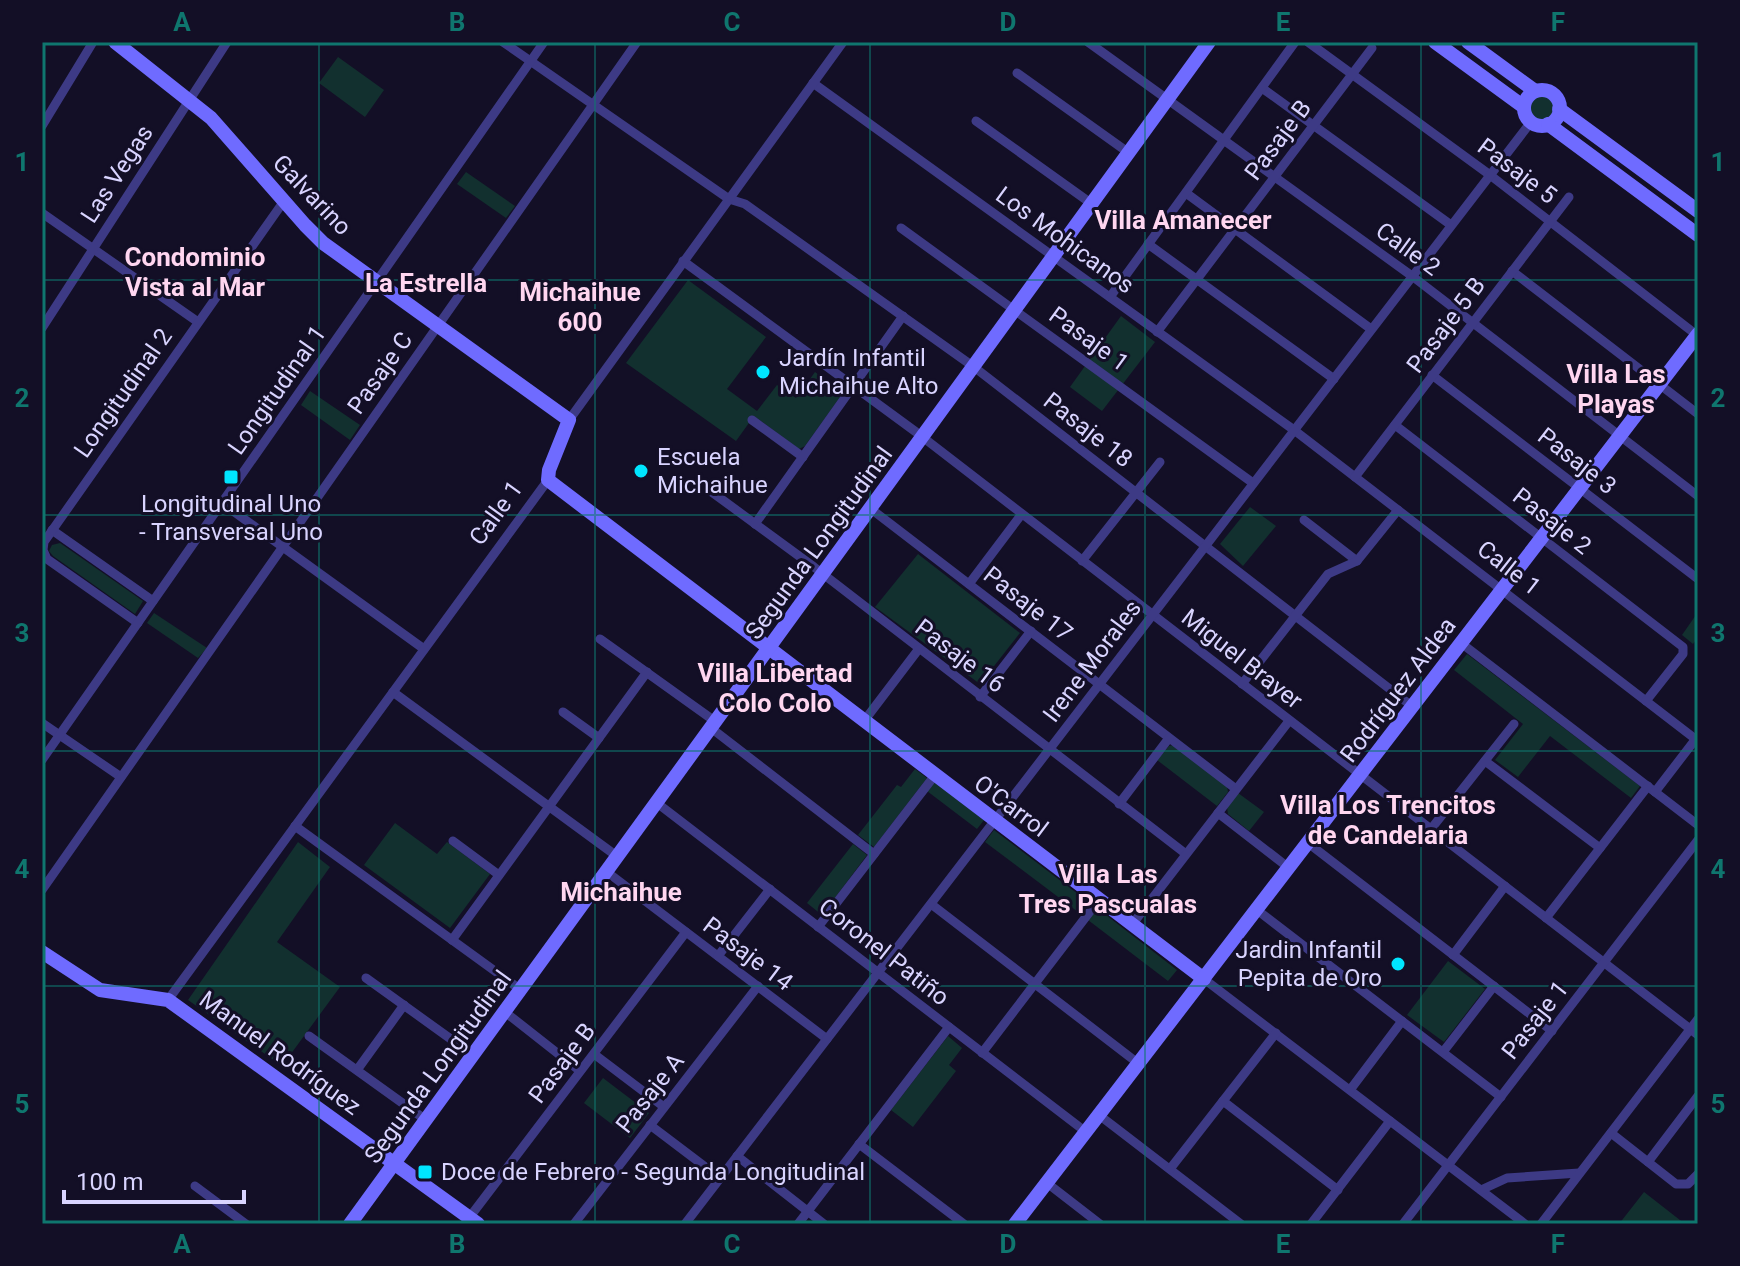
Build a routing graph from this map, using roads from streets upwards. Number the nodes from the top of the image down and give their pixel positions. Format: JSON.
{"nodes":[{"id":1,"x":93,"y":42,"type":"edge"},
{"id":2,"x":115,"y":42,"type":"edge"},
{"id":3,"x":227,"y":42,"type":"edge"},
{"id":4,"x":503,"y":42,"type":"edge"},
{"id":5,"x":544,"y":42,"type":"edge"},
{"id":6,"x":637,"y":42,"type":"edge"},
{"id":7,"x":843,"y":42,"type":"edge"},
{"id":8,"x":1088,"y":42,"type":"edge"},
{"id":9,"x":1295,"y":42,"type":"edge"},
{"id":10,"x":1308,"y":42,"type":"edge"},
{"id":11,"x":1435,"y":42,"type":"edge"},
{"id":12,"x":1468,"y":42,"type":"edge"},
{"id":13,"x":1204,"y":44,"type":"edge"},
{"id":14,"x":1372,"y":48,"type":"dead end"},
{"id":15,"x":531,"y":61,"type":"junction"},
{"id":16,"x":1017,"y":73,"type":"dead end"},
{"id":17,"x":1352,"y":74,"type":"junction"},
{"id":18,"x":813,"y":83,"type":"junction"},
{"id":19,"x":1262,"y":88,"type":"junction"},
{"id":20,"x":1535,"y":91,"type":"junction"},
{"id":21,"x":189,"y":98,"type":"junction"},
{"id":22,"x":1168,"y":100,"type":"junction"},
{"id":23,"x":593,"y":105,"type":"junction"},
{"id":24,"x":1524,"y":107,"type":"junction"},
{"id":25,"x":1559,"y":109,"type":"junction"},
{"id":26,"x":976,"y":121,"type":"dead end"},
{"id":27,"x":1531,"y":122,"type":"junction"},
{"id":28,"x":1548,"y":124,"type":"junction"},
{"id":29,"x":1314,"y":125,"type":"junction"},
{"id":30,"x":42,"y":126,"type":"edge"},
{"id":31,"x":1223,"y":140,"type":"junction"},
{"id":32,"x":1129,"y":153,"type":"junction"},
{"id":33,"x":1490,"y":175,"type":"junction"},
{"id":34,"x":1274,"y":177,"type":"junction"},
{"id":35,"x":1186,"y":193,"type":"junction"},
{"id":36,"x":1569,"y":197,"type":"dead end"},
{"id":37,"x":729,"y":199,"type":"junction"},
{"id":38,"x":284,"y":201,"type":"junction"},
{"id":39,"x":1092,"y":204,"type":"junction"},
{"id":40,"x":1698,"y":211,"type":"edge"},
{"id":41,"x":42,"y":213,"type":"edge"},
{"id":42,"x":1550,"y":222,"type":"junction"},
{"id":43,"x":1451,"y":225,"type":"junction"},
{"id":44,"x":901,"y":228,"type":"dead end"},
{"id":45,"x":1235,"y":229,"type":"junction"},
{"id":46,"x":1698,"y":235,"type":"edge"},
{"id":47,"x":1148,"y":244,"type":"junction"},
{"id":48,"x":93,"y":249,"type":"junction"},
{"id":49,"x":1054,"y":257,"type":"junction"},
{"id":50,"x":683,"y":261,"type":"junction"},
{"id":51,"x":1512,"y":271,"type":"junction"},
{"id":52,"x":1412,"y":276,"type":"junction"},
{"id":53,"x":1197,"y":279,"type":"junction"},
{"id":54,"x":376,"y":282,"type":"junction"},
{"id":55,"x":1110,"y":297,"type":"junction"},
{"id":56,"x":1015,"y":310,"type":"junction"},
{"id":57,"x":903,"y":316,"type":"junction"},
{"id":58,"x":198,"y":322,"type":"junction"},
{"id":59,"x":1473,"y":323,"type":"junction"},
{"id":60,"x":438,"y":325,"type":"junction"},
{"id":61,"x":42,"y":328,"type":"edge"},
{"id":62,"x":1371,"y":329,"type":"junction"},
{"id":63,"x":1157,"y":332,"type":"junction"},
{"id":64,"x":1698,"y":335,"type":"edge"},
{"id":65,"x":974,"y":367,"type":"junction"},
{"id":66,"x":1432,"y":375,"type":"junction"},
{"id":67,"x":1334,"y":379,"type":"junction"},
{"id":68,"x":1659,"y":385,"type":"junction"},
{"id":69,"x":853,"y":386,"type":"junction"},
{"id":70,"x":1698,"y":414,"type":"edge"},
{"id":71,"x":569,"y":420,"type":"junction"},
{"id":72,"x":752,"y":420,"type":"dead end"},
{"id":73,"x":1395,"y":425,"type":"junction"},
{"id":74,"x":1294,"y":430,"type":"junction"},
{"id":75,"x":1620,"y":436,"type":"junction"},
{"id":76,"x":922,"y":438,"type":"junction"},
{"id":77,"x":803,"y":457,"type":"junction"},
{"id":78,"x":1160,"y":462,"type":"dead end"},
{"id":79,"x":1355,"y":477,"type":"junction"},
{"id":80,"x":548,"y":480,"type":"junction"},
{"id":81,"x":1253,"y":483,"type":"junction"},
{"id":82,"x":1580,"y":489,"type":"junction"},
{"id":83,"x":709,"y":490,"type":"dead end"},
{"id":84,"x":1136,"y":493,"type":"junction"},
{"id":85,"x":1698,"y":496,"type":"edge"},
{"id":86,"x":222,"y":503,"type":"junction"},
{"id":87,"x":871,"y":509,"type":"junction"},
{"id":88,"x":1398,"y":510,"type":"junction"},
{"id":89,"x":1021,"y":515,"type":"junction"},
{"id":90,"x":1304,"y":520,"type":"dead end"},
{"id":91,"x":755,"y":524,"type":"junction"},
{"id":92,"x":52,"y":530,"type":"junction"},
{"id":93,"x":1542,"y":538,"type":"junction"},
{"id":94,"x":1205,"y":546,"type":"junction"},
{"id":95,"x":282,"y":547,"type":"junction"},
{"id":96,"x":1082,"y":561,"type":"junction"},
{"id":97,"x":1357,"y":561,"type":"junction"},
{"id":98,"x":823,"y":575,"type":"junction"},
{"id":99,"x":1698,"y":579,"type":"edge"},
{"id":100,"x":969,"y":584,"type":"junction"},
{"id":101,"x":1502,"y":590,"type":"junction"},
{"id":102,"x":153,"y":601,"type":"junction"},
{"id":103,"x":1152,"y":615,"type":"junction"},
{"id":104,"x":1295,"y":616,"type":"junction"},
{"id":105,"x":138,"y":623,"type":"junction"},
{"id":106,"x":1031,"y":631,"type":"junction"},
{"id":107,"x":600,"y":639,"type":"dead end"},
{"id":108,"x":1461,"y":643,"type":"junction"},
{"id":109,"x":769,"y":648,"type":"junction"},
{"id":110,"x":424,"y":649,"type":"junction"},
{"id":111,"x":918,"y":650,"type":"junction"},
{"id":112,"x":647,"y":672,"type":"junction"},
{"id":113,"x":1099,"y":684,"type":"junction"},
{"id":114,"x":1242,"y":684,"type":"junction"},
{"id":115,"x":393,"y":692,"type":"junction"},
{"id":116,"x":980,"y":697,"type":"junction"},
{"id":117,"x":1646,"y":701,"type":"junction"},
{"id":118,"x":1413,"y":707,"type":"junction"},
{"id":119,"x":563,"y":712,"type":"dead end"},
{"id":120,"x":864,"y":721,"type":"junction"},
{"id":121,"x":1289,"y":721,"type":"junction"},
{"id":122,"x":42,"y":723,"type":"edge"},
{"id":123,"x":1514,"y":724,"type":"dead end"},
{"id":124,"x":714,"y":725,"type":"junction"},
{"id":125,"x":60,"y":735,"type":"junction"},
{"id":126,"x":599,"y":738,"type":"junction"},
{"id":127,"x":1169,"y":738,"type":"junction"},
{"id":128,"x":1697,"y":739,"type":"edge"},
{"id":129,"x":1049,"y":750,"type":"junction"},
{"id":130,"x":42,"y":760,"type":"edge"},
{"id":131,"x":1485,"y":761,"type":"junction"},
{"id":132,"x":935,"y":775,"type":"junction"},
{"id":133,"x":1360,"y":775,"type":"junction"},
{"id":134,"x":121,"y":777,"type":"junction"},
{"id":135,"x":1236,"y":789,"type":"junction"},
{"id":136,"x":1651,"y":789,"type":"junction"},
{"id":137,"x":657,"y":803,"type":"junction"},
{"id":138,"x":1119,"y":804,"type":"junction"},
{"id":139,"x":549,"y":807,"type":"junction"},
{"id":140,"x":1218,"y":813,"type":"junction"},
{"id":141,"x":994,"y":821,"type":"junction"},
{"id":142,"x":1698,"y":825,"type":"edge"},
{"id":143,"x":295,"y":826,"type":"junction"},
{"id":144,"x":1431,"y":829,"type":"junction"},
{"id":145,"x":1698,"y":840,"type":"edge"},
{"id":146,"x":453,"y":841,"type":"dead end"},
{"id":147,"x":1308,"y":843,"type":"junction"},
{"id":148,"x":1600,"y":848,"type":"junction"},
{"id":149,"x":874,"y":854,"type":"junction"},
{"id":150,"x":1186,"y":854,"type":"junction"},
{"id":151,"x":618,"y":857,"type":"junction"},
{"id":152,"x":1289,"y":868,"type":"junction"},
{"id":153,"x":607,"y":872,"type":"junction"},
{"id":154,"x":499,"y":875,"type":"junction"},
{"id":155,"x":1505,"y":886,"type":"junction"},
{"id":156,"x":770,"y":889,"type":"junction"},
{"id":157,"x":42,"y":890,"type":"edge"},
{"id":158,"x":1098,"y":901,"type":"junction"},
{"id":159,"x":931,"y":904,"type":"junction"},
{"id":160,"x":1257,"y":910,"type":"junction"},
{"id":161,"x":1546,"y":918,"type":"junction"},
{"id":162,"x":1131,"y":926,"type":"junction"},
{"id":163,"x":818,"y":927,"type":"junction"},
{"id":164,"x":686,"y":932,"type":"junction"},
{"id":165,"x":452,"y":940,"type":"junction"},
{"id":166,"x":42,"y":952,"type":"edge"},
{"id":167,"x":1453,"y":955,"type":"junction"},
{"id":168,"x":718,"y":956,"type":"junction"},
{"id":169,"x":1604,"y":963,"type":"junction"},
{"id":170,"x":878,"y":972,"type":"junction"},
{"id":171,"x":366,"y":978,"type":"dead end"},
{"id":172,"x":1204,"y":979,"type":"junction"},
{"id":173,"x":1035,"y":984,"type":"junction"},
{"id":174,"x":758,"y":986,"type":"junction"},
{"id":175,"x":1494,"y":986,"type":"junction"},
{"id":176,"x":521,"y":990,"type":"junction"},
{"id":177,"x":168,"y":1000,"type":"junction"},
{"id":178,"x":404,"y":1005,"type":"junction"},
{"id":179,"x":505,"y":1012,"type":"junction"},
{"id":180,"x":1698,"y":1019,"type":"edge"},
{"id":181,"x":1402,"y":1021,"type":"junction"},
{"id":182,"x":949,"y":1027,"type":"junction"},
{"id":183,"x":1552,"y":1031,"type":"junction"},
{"id":184,"x":1694,"y":1032,"type":"edge"},
{"id":185,"x":1276,"y":1033,"type":"junction"},
{"id":186,"x":309,"y":1036,"type":"dead end"},
{"id":187,"x":827,"y":1039,"type":"junction"},
{"id":188,"x":1443,"y":1052,"type":"junction"},
{"id":189,"x":982,"y":1053,"type":"junction"},
{"id":190,"x":594,"y":1054,"type":"junction"},
{"id":191,"x":473,"y":1055,"type":"junction"},
{"id":192,"x":1139,"y":1064,"type":"junction"},
{"id":193,"x":357,"y":1070,"type":"junction"},
{"id":194,"x":580,"y":1071,"type":"junction"},
{"id":195,"x":1350,"y":1090,"type":"junction"},
{"id":196,"x":1698,"y":1096,"type":"edge"},
{"id":197,"x":1501,"y":1097,"type":"junction"},
{"id":198,"x":1223,"y":1101,"type":"junction"},
{"id":199,"x":664,"y":1107,"type":"junction"},
{"id":200,"x":1099,"y":1115,"type":"junction"},
{"id":201,"x":426,"y":1120,"type":"junction"},
{"id":202,"x":1390,"y":1121,"type":"junction"},
{"id":203,"x":650,"y":1125,"type":"junction"},
{"id":204,"x":1086,"y":1132,"type":"junction"},
{"id":205,"x":1611,"y":1133,"type":"junction"},
{"id":206,"x":859,"y":1144,"type":"junction"},
{"id":207,"x":737,"y":1156,"type":"junction"},
{"id":208,"x":1648,"y":1162,"type":"junction"},
{"id":209,"x":394,"y":1164,"type":"junction"},
{"id":210,"x":1448,"y":1166,"type":"junction"},
{"id":211,"x":1170,"y":1169,"type":"junction"},
{"id":212,"x":1579,"y":1173,"type":"junction"},
{"id":213,"x":1698,"y":1174,"type":"edge"},
{"id":214,"x":720,"y":1178,"type":"junction"},
{"id":215,"x":1047,"y":1183,"type":"junction"},
{"id":216,"x":195,"y":1186,"type":"dead end"},
{"id":217,"x":1338,"y":1190,"type":"junction"},
{"id":218,"x":1481,"y":1190,"type":"junction"},
{"id":219,"x":808,"y":1211,"type":"junction"},
{"id":220,"x":473,"y":1221,"type":"edge"},
{"id":221,"x":241,"y":1223,"type":"edge"},
{"id":222,"x":350,"y":1224,"type":"edge"},
{"id":223,"x":574,"y":1224,"type":"edge"},
{"id":224,"x":685,"y":1224,"type":"edge"},
{"id":225,"x":798,"y":1224,"type":"edge"},
{"id":226,"x":824,"y":1224,"type":"edge"},
{"id":227,"x":964,"y":1224,"type":"edge"},
{"id":228,"x":1015,"y":1224,"type":"edge"},
{"id":229,"x":1100,"y":1224,"type":"edge"},
{"id":230,"x":1241,"y":1224,"type":"edge"},
{"id":231,"x":1311,"y":1224,"type":"edge"},
{"id":232,"x":1403,"y":1224,"type":"edge"},
{"id":233,"x":1525,"y":1224,"type":"edge"},
{"id":234,"x":1541,"y":1224,"type":"edge"}],
"edges":[{"from":1,"to":30,"type":"street"},
{"from":2,"to":21,"type":"street","name":"Galvarino"},
{"from":3,"to":21,"type":"street","name":"Las Vegas"},
{"from":4,"to":15,"type":"street","name":"Pasaje 18"},
{"from":5,"to":15,"type":"street","name":"Longitudinal 1"},
{"from":6,"to":23,"type":"street"},
{"from":7,"to":18,"type":"street","name":"Calle 1"},
{"from":8,"to":22,"type":"street","name":"Calle 2"},
{"from":9,"to":19,"type":"street"},
{"from":10,"to":17,"type":"street","name":"Pasaje 5"},
{"from":11,"to":24,"type":"street"},
{"from":12,"to":20,"type":"street"},
{"from":13,"to":22,"type":"street","name":"Segunda Longitudinal"},
{"from":14,"to":17,"type":"street","name":"Pasaje B"},
{"from":15,"to":23,"type":"street","name":"Pasaje 18"},
{"from":15,"to":54,"type":"street","name":"Longitudinal 1"},
{"from":16,"to":32,"type":"street"},
{"from":17,"to":29,"type":"street","name":"Pasaje B"},
{"from":17,"to":33,"type":"street","name":"Pasaje 5"},
{"from":18,"to":37,"type":"street","name":"Calle 1"},
{"from":18,"to":49,"type":"street","name":"Los Mohicanos"},
{"from":19,"to":29,"type":"street"},
{"from":19,"to":31,"type":"street"},
{"from":20,"to":24,"type":"street"},
{"from":20,"to":25,"type":"street"},
{"from":21,"to":38,"type":"street","name":"Galvarino"},
{"from":21,"to":48,"type":"street","name":"Las Vegas"},
{"from":22,"to":31,"type":"street","name":"Calle 2"},
{"from":22,"to":32,"type":"street","name":"Segunda Longitudinal"},
{"from":23,"to":37,"type":"street","name":"Pasaje 18"},
{"from":23,"to":60,"type":"street","name":"Pasaje C"},
{"from":24,"to":27,"type":"street"},
{"from":25,"to":28,"type":"street"},
{"from":25,"to":40,"type":"street"},
{"from":26,"to":39,"type":"street"},
{"from":27,"to":28,"type":"street"},
{"from":27,"to":33,"type":"street","name":"Irene Morales"},
{"from":28,"to":46,"type":"street"},
{"from":29,"to":34,"type":"street","name":"Pasaje B"},
{"from":29,"to":43,"type":"street"},
{"from":31,"to":34,"type":"street","name":"Calle 2"},
{"from":31,"to":35,"type":"street"},
{"from":32,"to":39,"type":"street","name":"Segunda Longitudinal"},
{"from":33,"to":42,"type":"street","name":"Pasaje 5"},
{"from":33,"to":43,"type":"street","name":"Irene Morales"},
{"from":34,"to":45,"type":"street","name":"Pasaje B"},
{"from":34,"to":52,"type":"street","name":"Calle 2"},
{"from":35,"to":45,"type":"street"},
{"from":35,"to":47,"type":"street"},
{"from":36,"to":42,"type":"street","name":"Pasaje 5 B"},
{"from":37,"to":50,"type":"street","name":"Calle 1"},
{"from":37,"to":57,"type":"street","name":"Pasaje 18"},
{"from":38,"to":54,"type":"street","name":"Galvarino"},
{"from":38,"to":58,"type":"street","name":"Longitudinal 2"},
{"from":39,"to":49,"type":"street","name":"Segunda Longitudinal"},
{"from":41,"to":48,"type":"street"},
{"from":42,"to":51,"type":"street","name":"Pasaje 5 B"},
{"from":42,"to":64,"type":"street","name":"Pasaje 5"},
{"from":43,"to":52,"type":"street","name":"Irene Morales"},
{"from":44,"to":56,"type":"street","name":"Pasaje 1"},
{"from":45,"to":53,"type":"street","name":"Pasaje B"},
{"from":45,"to":62,"type":"street"},
{"from":47,"to":53,"type":"street"},
{"from":47,"to":55,"type":"street"},
{"from":48,"to":58,"type":"street"},
{"from":48,"to":61,"type":"street","name":"Las Vegas"},
{"from":49,"to":55,"type":"street","name":"Los Mohicanos"},
{"from":49,"to":56,"type":"street","name":"Segunda Longitudinal"},
{"from":50,"to":69,"type":"street","name":"Miguel Brayer"},
{"from":50,"to":71,"type":"street","name":"Calle 1"},
{"from":51,"to":59,"type":"street","name":"Pasaje 5 B"},
{"from":51,"to":68,"type":"street"},
{"from":52,"to":59,"type":"street","name":"Calle 2"},
{"from":52,"to":62,"type":"street","name":"Irene Morales"},
{"from":53,"to":63,"type":"street","name":"Pasaje B"},
{"from":53,"to":67,"type":"street"},
{"from":54,"to":60,"type":"street","name":"Galvarino"},
{"from":54,"to":86,"type":"street","name":"Longitudinal 1"},
{"from":55,"to":63,"type":"street","name":"Los Mohicanos"},
{"from":56,"to":65,"type":"street","name":"Segunda Longitudinal"},
{"from":56,"to":81,"type":"street","name":"Pasaje 1"},
{"from":57,"to":65,"type":"street","name":"Pasaje 18"},
{"from":57,"to":69,"type":"street"},
{"from":58,"to":92,"type":"street","name":"Longitudinal 2"},
{"from":59,"to":66,"type":"street","name":"Pasaje 5 B"},
{"from":59,"to":75,"type":"street","name":"Calle 2"},
{"from":60,"to":71,"type":"street","name":"Galvarino"},
{"from":60,"to":95,"type":"street","name":"Pasaje C"},
{"from":62,"to":67,"type":"street","name":"Irene Morales"},
{"from":63,"to":74,"type":"street","name":"Los Mohicanos"},
{"from":64,"to":68,"type":"street","name":"Rodríguez Aldea"},
{"from":65,"to":76,"type":"street","name":"Segunda Longitudinal"},
{"from":65,"to":84,"type":"street","name":"Pasaje 18"},
{"from":66,"to":73,"type":"street","name":"Pasaje 5 B"},
{"from":66,"to":82,"type":"street","name":"Pasaje 3"},
{"from":67,"to":74,"type":"street","name":"Irene Morales"},
{"from":68,"to":70,"type":"street"},
{"from":68,"to":75,"type":"street","name":"Rodríguez Aldea"},
{"from":69,"to":76,"type":"street","name":"Miguel Brayer"},
{"from":69,"to":77,"type":"street"},
{"from":71,"to":80,"type":"street","name":"Calle 1"},
{"from":72,"to":77,"type":"street"},
{"from":73,"to":79,"type":"street","name":"Pasaje 5 B"},
{"from":73,"to":93,"type":"street","name":"Pasaje 2"},
{"from":74,"to":79,"type":"street","name":"Calle 1"},
{"from":74,"to":81,"type":"street","name":"Irene Morales"},
{"from":75,"to":82,"type":"street","name":"Rodríguez Aldea"},
{"from":75,"to":85,"type":"street","name":"Calle 2"},
{"from":76,"to":87,"type":"street","name":"Segunda Longitudinal"},
{"from":76,"to":89,"type":"street","name":"Miguel Brayer"},
{"from":77,"to":91,"type":"street"},
{"from":78,"to":84,"type":"street"},
{"from":79,"to":88,"type":"street","name":"Calle 1"},
{"from":80,"to":109,"type":"street","name":"O'Carrol"},
{"from":80,"to":110,"type":"street","name":"Calle 1"},
{"from":81,"to":94,"type":"street","name":"Irene Morales"},
{"from":82,"to":93,"type":"street","name":"Rodríguez Aldea"},
{"from":82,"to":99,"type":"street","name":"Pasaje 3"},
{"from":83,"to":91,"type":"street","name":"Pasaje 16"},
{"from":84,"to":94,"type":"street","name":"Pasaje 18"},
{"from":84,"to":96,"type":"street"},
{"from":86,"to":95,"type":"street"},
{"from":86,"to":102,"type":"street","name":"Longitudinal 1"},
{"from":87,"to":98,"type":"street","name":"Segunda Longitudinal"},
{"from":87,"to":100,"type":"street","name":"Pasaje 17"},
{"from":88,"to":97,"type":"street"},
{"from":88,"to":101,"type":"street","name":"Calle 1"},
{"from":89,"to":96,"type":"street","name":"Miguel Brayer"},
{"from":89,"to":100,"type":"street"},
{"from":90,"to":97,"type":"street"},
{"from":91,"to":98,"type":"street","name":"Pasaje 16"},
{"from":92,"to":102,"type":"street"},
{"from":92,"to":105,"type":"street"},
{"from":93,"to":101,"type":"street","name":"Rodríguez Aldea"},
{"from":93,"to":117,"type":"street","name":"Pasaje 2"},
{"from":94,"to":103,"type":"street","name":"Irene Morales"},
{"from":94,"to":104,"type":"street","name":"Pasaje 18"},
{"from":95,"to":110,"type":"street"},
{"from":95,"to":134,"type":"street"},
{"from":96,"to":103,"type":"street","name":"Miguel Brayer"},
{"from":97,"to":104,"type":"street"},
{"from":98,"to":109,"type":"street","name":"Segunda Longitudinal"},
{"from":98,"to":111,"type":"street","name":"Pasaje 16"},
{"from":100,"to":106,"type":"street","name":"Pasaje 17"},
{"from":101,"to":108,"type":"street","name":"Rodríguez Aldea"},
{"from":101,"to":117,"type":"street","name":"Calle 1"},
{"from":102,"to":105,"type":"street","name":"Longitudinal 1"},
{"from":103,"to":113,"type":"street","name":"Irene Morales"},
{"from":103,"to":114,"type":"street","name":"Miguel Brayer"},
{"from":104,"to":114,"type":"street"},
{"from":104,"to":118,"type":"street","name":"Pasaje 18"},
{"from":105,"to":125,"type":"street","name":"Longitudinal 1"},
{"from":106,"to":113,"type":"street","name":"Pasaje 17"},
{"from":106,"to":116,"type":"street"},
{"from":107,"to":112,"type":"street"},
{"from":108,"to":118,"type":"street","name":"Rodríguez Aldea"},
{"from":108,"to":136,"type":"street"},
{"from":109,"to":120,"type":"street","name":"O'Carrol"},
{"from":109,"to":124,"type":"street","name":"Segunda Longitudinal"},
{"from":110,"to":115,"type":"street","name":"Calle 1"},
{"from":111,"to":116,"type":"street","name":"Pasaje 16"},
{"from":111,"to":120,"type":"street"},
{"from":112,"to":124,"type":"street"},
{"from":112,"to":126,"type":"street"},
{"from":113,"to":127,"type":"street","name":"Pasaje 17"},
{"from":113,"to":129,"type":"street","name":"Irene Morales"},
{"from":114,"to":121,"type":"street","name":"Miguel Brayer"},
{"from":115,"to":139,"type":"street"},
{"from":115,"to":143,"type":"street","name":"Calle 1"},
{"from":116,"to":129,"type":"street","name":"Pasaje 16"},
{"from":117,"to":128,"type":"street","name":"Calle 1"},
{"from":118,"to":133,"type":"street","name":"Rodríguez Aldea"},
{"from":119,"to":126,"type":"street"},
{"from":120,"to":132,"type":"street","name":"O'Carrol"},
{"from":121,"to":133,"type":"street","name":"Miguel Brayer"},
{"from":121,"to":135,"type":"street"},
{"from":122,"to":125,"type":"street"},
{"from":123,"to":131,"type":"street"},
{"from":124,"to":137,"type":"street","name":"Segunda Longitudinal"},
{"from":124,"to":149,"type":"street"},
{"from":125,"to":130,"type":"street","name":"Longitudinal 1"},
{"from":125,"to":134,"type":"street"},
{"from":126,"to":139,"type":"street"},
{"from":127,"to":135,"type":"street","name":"Pasaje 17"},
{"from":127,"to":138,"type":"street"},
{"from":128,"to":136,"type":"street"},
{"from":129,"to":138,"type":"street","name":"Pasaje 16"},
{"from":129,"to":141,"type":"street","name":"Irene Morales"},
{"from":131,"to":144,"type":"street"},
{"from":131,"to":148,"type":"street"},
{"from":132,"to":141,"type":"street","name":"O'Carrol"},
{"from":132,"to":149,"type":"street"},
{"from":133,"to":144,"type":"street","name":"Miguel Brayer"},
{"from":133,"to":147,"type":"street","name":"Rodríguez Aldea"},
{"from":134,"to":157,"type":"street"},
{"from":135,"to":140,"type":"street"},
{"from":136,"to":142,"type":"street"},
{"from":136,"to":148,"type":"street"},
{"from":137,"to":151,"type":"street","name":"Segunda Longitudinal"},
{"from":137,"to":156,"type":"street","name":"Coronel Patiño"},
{"from":138,"to":150,"type":"street","name":"Pasaje 16"},
{"from":139,"to":151,"type":"street"},
{"from":139,"to":154,"type":"street"},
{"from":140,"to":150,"type":"street"},
{"from":140,"to":152,"type":"street"},
{"from":141,"to":158,"type":"street","name":"O'Carrol"},
{"from":141,"to":159,"type":"street","name":"Irene Morales"},
{"from":143,"to":165,"type":"street"},
{"from":143,"to":177,"type":"street","name":"Calle 1"},
{"from":144,"to":155,"type":"street","name":"Miguel Brayer"},
{"from":145,"to":169,"type":"street","name":"Pasaje 1"},
{"from":146,"to":154,"type":"street"},
{"from":147,"to":152,"type":"street","name":"Rodríguez Aldea"},
{"from":147,"to":167,"type":"street"},
{"from":148,"to":161,"type":"street"},
{"from":149,"to":163,"type":"street"},
{"from":150,"to":162,"type":"street"},
{"from":151,"to":153,"type":"street","name":"Segunda Longitudinal"},
{"from":152,"to":160,"type":"street","name":"Rodríguez Aldea"},
{"from":153,"to":164,"type":"street","name":"Pasaje 14"},
{"from":153,"to":176,"type":"street","name":"Segunda Longitudinal"},
{"from":154,"to":165,"type":"street"},
{"from":155,"to":161,"type":"street","name":"Miguel Brayer"},
{"from":155,"to":167,"type":"street"},
{"from":156,"to":163,"type":"street","name":"Coronel Patiño"},
{"from":156,"to":168,"type":"street"},
{"from":158,"to":162,"type":"street","name":"O'Carrol"},
{"from":158,"to":173,"type":"street"},
{"from":159,"to":170,"type":"street","name":"Irene Morales"},
{"from":159,"to":173,"type":"street"},
{"from":160,"to":172,"type":"street","name":"Rodríguez Aldea"},
{"from":160,"to":181,"type":"street"},
{"from":161,"to":169,"type":"street","name":"Miguel Brayer"},
{"from":162,"to":172,"type":"street","name":"O'Carrol"},
{"from":163,"to":170,"type":"street","name":"Coronel Patiño"},
{"from":164,"to":168,"type":"street","name":"Pasaje 14"},
{"from":164,"to":190,"type":"street","name":"Pasaje B"},
{"from":165,"to":176,"type":"street"},
{"from":166,"to":177,"type":"street","name":"Manuel Rodríguez"},
{"from":167,"to":175,"type":"street"},
{"from":168,"to":174,"type":"street","name":"Pasaje 14"},
{"from":169,"to":183,"type":"street","name":"Pasaje 1"},
{"from":169,"to":184,"type":"street","name":"Miguel Brayer"},
{"from":170,"to":182,"type":"street","name":"Coronel Patiño"},
{"from":170,"to":187,"type":"street","name":"Irene Morales"},
{"from":171,"to":178,"type":"street"},
{"from":172,"to":185,"type":"street","name":"O'Carrol"},
{"from":172,"to":192,"type":"street","name":"Rodríguez Aldea"},
{"from":173,"to":189,"type":"street"},
{"from":173,"to":192,"type":"street"},
{"from":174,"to":187,"type":"street","name":"Pasaje 14"},
{"from":174,"to":199,"type":"street","name":"Pasaje A"},
{"from":175,"to":183,"type":"street"},
{"from":175,"to":188,"type":"street"},
{"from":176,"to":179,"type":"street","name":"Segunda Longitudinal"},
{"from":177,"to":209,"type":"street","name":"Manuel Rodríguez"},
{"from":178,"to":191,"type":"street"},
{"from":178,"to":193,"type":"street"},
{"from":179,"to":191,"type":"street","name":"Segunda Longitudinal"},
{"from":179,"to":194,"type":"street"},
{"from":180,"to":184,"type":"street"},
{"from":181,"to":188,"type":"street"},
{"from":181,"to":195,"type":"street"},
{"from":182,"to":189,"type":"street","name":"Coronel Patiño"},
{"from":182,"to":206,"type":"street"},
{"from":183,"to":197,"type":"street","name":"Pasaje 1"},
{"from":184,"to":205,"type":"street"},
{"from":185,"to":195,"type":"street","name":"O'Carrol"},
{"from":185,"to":198,"type":"street"},
{"from":186,"to":193,"type":"street"},
{"from":187,"to":207,"type":"street","name":"Irene Morales"},
{"from":188,"to":197,"type":"street"},
{"from":189,"to":204,"type":"street","name":"Coronel Patiño"},
{"from":190,"to":194,"type":"street","name":"Pasaje B"},
{"from":190,"to":199,"type":"street"},
{"from":191,"to":201,"type":"street","name":"Segunda Longitudinal"},
{"from":192,"to":200,"type":"street","name":"Rodríguez Aldea"},
{"from":193,"to":201,"type":"street"},
{"from":194,"to":220,"type":"street","name":"Pasaje B"},
{"from":195,"to":202,"type":"street","name":"O'Carrol"},
{"from":196,"to":208,"type":"street"},
{"from":197,"to":210,"type":"street","name":"Pasaje 1"},
{"from":198,"to":211,"type":"street"},
{"from":198,"to":217,"type":"street"},
{"from":199,"to":203,"type":"street","name":"Pasaje A"},
{"from":200,"to":204,"type":"street","name":"Rodríguez Aldea"},
{"from":200,"to":211,"type":"street"},
{"from":201,"to":209,"type":"street","name":"Segunda Longitudinal"},
{"from":202,"to":210,"type":"street","name":"O'Carrol"},
{"from":202,"to":217,"type":"street"},
{"from":203,"to":214,"type":"street"},
{"from":203,"to":223,"type":"street","name":"Pasaje A"},
{"from":204,"to":215,"type":"street","name":"Rodríguez Aldea"},
{"from":205,"to":208,"type":"street"},
{"from":205,"to":212,"type":"street"},
{"from":206,"to":219,"type":"street"},
{"from":206,"to":227,"type":"street"},
{"from":207,"to":214,"type":"street","name":"Irene Morales"},
{"from":207,"to":219,"type":"street"},
{"from":208,"to":213,"type":"street"},
{"from":209,"to":220,"type":"street","name":"Manuel Rodríguez"},
{"from":209,"to":222,"type":"street","name":"Segunda Longitudinal"},
{"from":210,"to":218,"type":"street","name":"O'Carrol"},
{"from":210,"to":232,"type":"street","name":"Pasaje 1"},
{"from":211,"to":230,"type":"street"},
{"from":212,"to":218,"type":"street"},
{"from":212,"to":234,"type":"street"},
{"from":214,"to":224,"type":"street","name":"Irene Morales"},
{"from":215,"to":228,"type":"street","name":"Rodríguez Aldea"},
{"from":215,"to":229,"type":"street"},
{"from":216,"to":221,"type":"street"},
{"from":217,"to":231,"type":"street"},
{"from":218,"to":233,"type":"street","name":"O'Carrol"},
{"from":219,"to":225,"type":"street"},
{"from":219,"to":226,"type":"street"}]}
